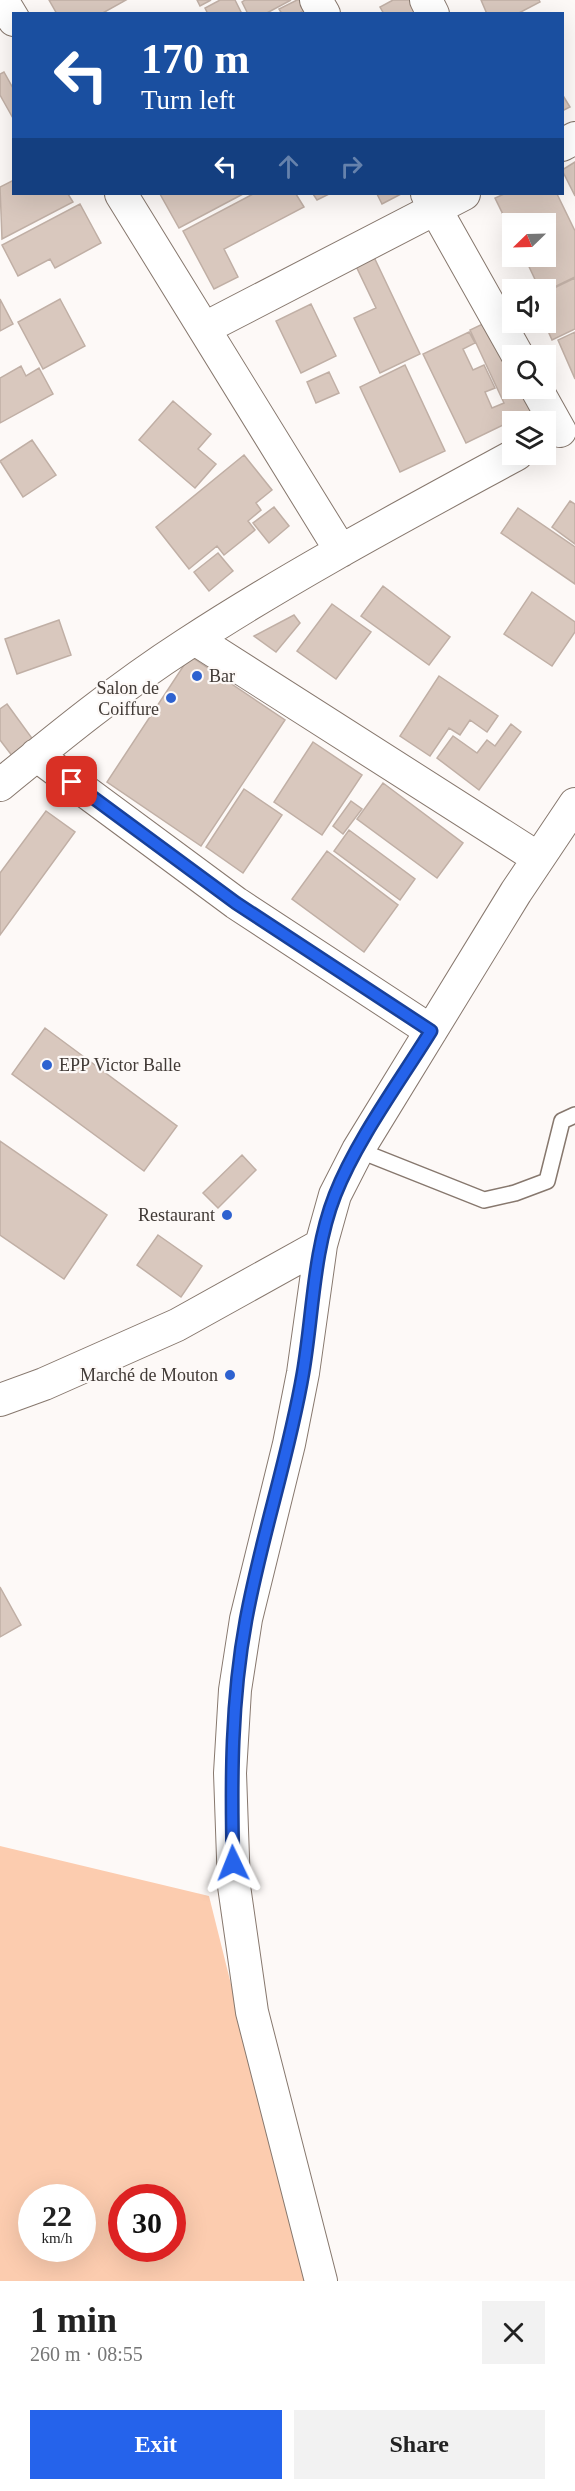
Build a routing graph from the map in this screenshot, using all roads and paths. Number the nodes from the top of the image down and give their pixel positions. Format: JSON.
{"nodes":[{"id":1,"x":2,"y":0,"type":"edge"},
{"id":2,"x":12,"y":17,"type":"edge"},
{"id":3,"x":122,"y":195,"type":"edge"},
{"id":4,"x":458,"y":195,"type":"edge"},
{"id":5,"x":431,"y":200,"type":"edge"},
{"id":6,"x":205,"y":328,"type":"junction"},
{"id":7,"x":512,"y":345,"type":"edge"},
{"id":8,"x":542,"y":399,"type":"edge"},
{"id":9,"x":560,"y":431,"type":"edge"},
{"id":10,"x":502,"y":462,"type":"edge"},
{"id":11,"x":341,"y":550,"type":"junction"},
{"id":12,"x":195,"y":639,"type":"junction"},
{"id":13,"x":36,"y":755,"type":"junction"},
{"id":14,"x":0,"y":785,"type":"edge"},
{"id":15,"x":575,"y":804,"type":"edge"},
{"id":16,"x":538,"y":858,"type":"junction"},
{"id":17,"x":431,"y":1031,"type":"junction"},
{"id":18,"x":575,"y":1115,"type":"edge"},
{"id":19,"x":358,"y":1150,"type":"junction"},
{"id":20,"x":321,"y":1245,"type":"junction"},
{"id":21,"x":0,"y":1400,"type":"edge"},
{"id":22,"x":321,"y":2281,"type":"edge"}],
"edges":[{"from":1,"to":2,"type":"street"},
{"from":3,"to":6,"type":"street"},
{"from":4,"to":5,"type":"street"},
{"from":5,"to":6,"type":"street"},
{"from":5,"to":7,"type":"street"},
{"from":6,"to":11,"type":"street"},
{"from":8,"to":9,"type":"street"},
{"from":10,"to":11,"type":"street"},
{"from":11,"to":12,"type":"street"},
{"from":12,"to":13,"type":"street"},
{"from":12,"to":16,"type":"street"},
{"from":13,"to":14,"type":"street"},
{"from":13,"to":17,"type":"street"},
{"from":15,"to":16,"type":"street"},
{"from":16,"to":17,"type":"street"},
{"from":17,"to":19,"type":"street"},
{"from":18,"to":19,"type":"lane"},
{"from":19,"to":20,"type":"street"},
{"from":20,"to":21,"type":"street"},
{"from":20,"to":22,"type":"street"}]}
